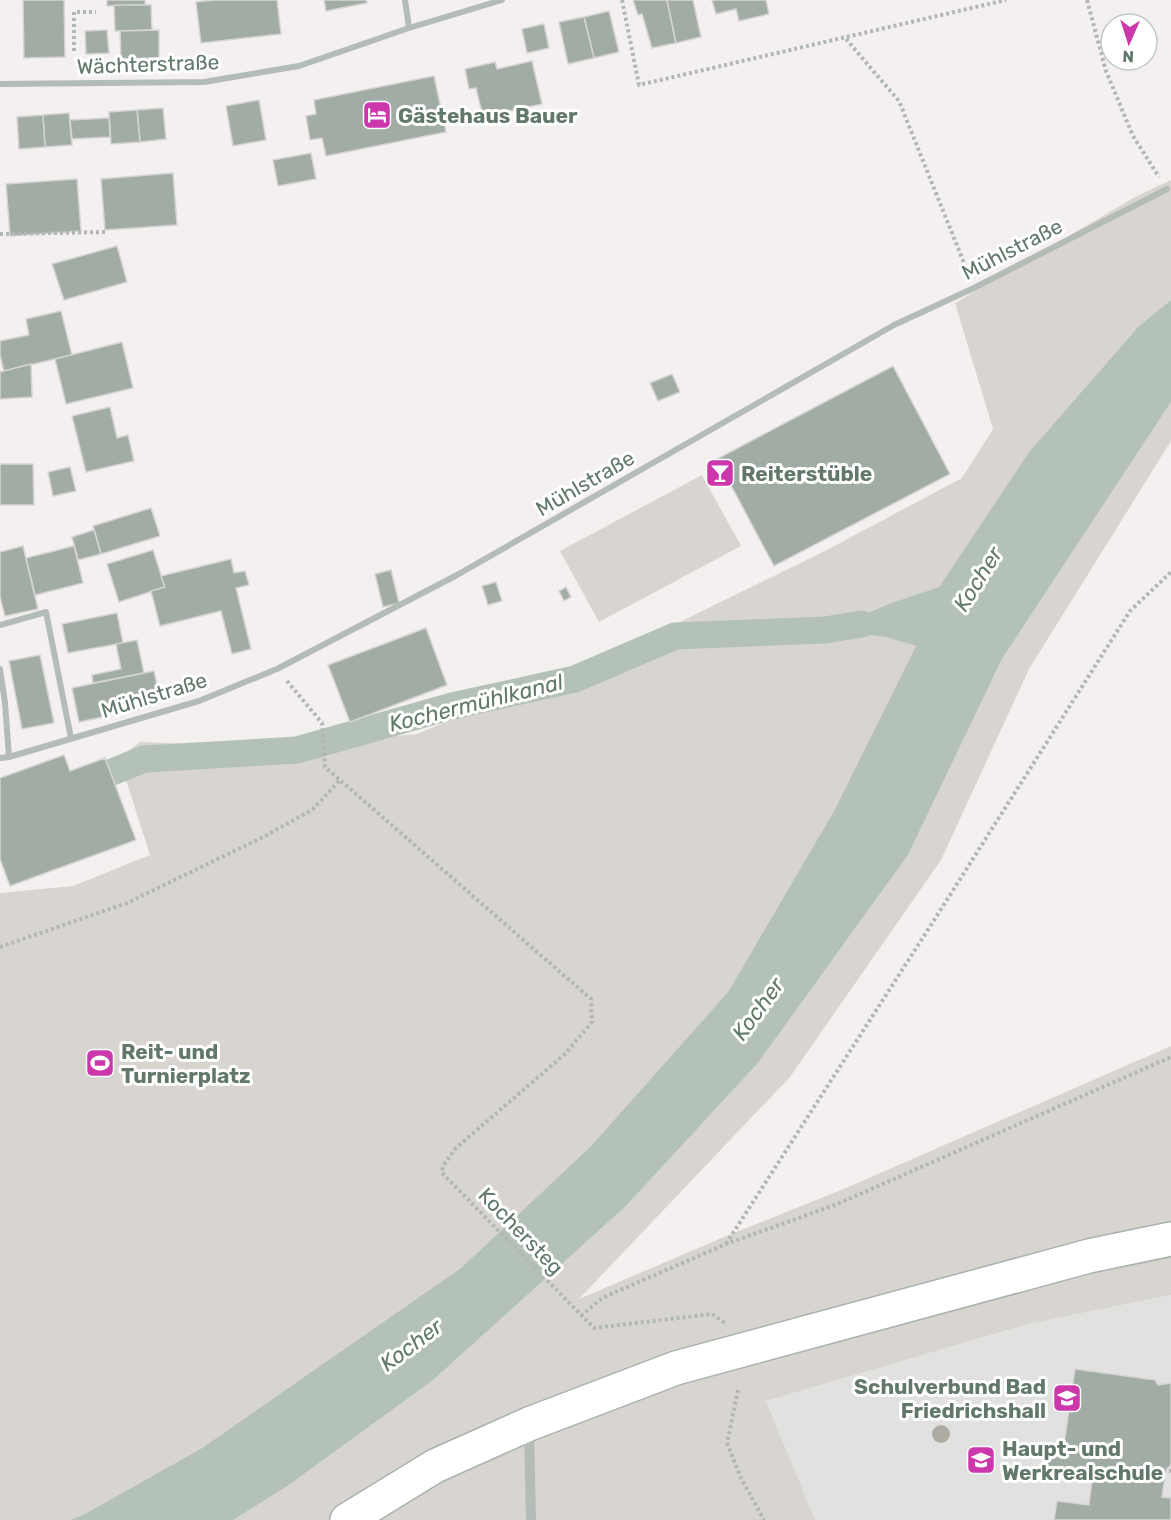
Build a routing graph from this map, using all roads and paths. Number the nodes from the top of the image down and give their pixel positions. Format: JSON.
{"nodes":[{"id":1,"x":405,"y":0,"type":"edge"},
{"id":2,"x":502,"y":0,"type":"edge"},
{"id":3,"x":622,"y":0,"type":"edge"},
{"id":4,"x":1006,"y":0,"type":"edge"},
{"id":5,"x":1088,"y":0,"type":"edge"},
{"id":6,"x":96,"y":12,"type":"dead end"},
{"id":7,"x":409,"y":28,"type":"junction"},
{"id":8,"x":846,"y":39,"type":"junction"},
{"id":9,"x":74,"y":51,"type":"dead end"},
{"id":10,"x":0,"y":84,"type":"edge"},
{"id":11,"x":1167,"y":189,"type":"joint"},
{"id":12,"x":107,"y":232,"type":"dead end"},
{"id":13,"x":0,"y":234,"type":"edge"},
{"id":14,"x":974,"y":288,"type":"junction"},
{"id":15,"x":1171,"y":572,"type":"edge"},
{"id":16,"x":0,"y":625,"type":"edge"},
{"id":17,"x":0,"y":669,"type":"edge"},
{"id":18,"x":277,"y":669,"type":"junction"},
{"id":19,"x":71,"y":738,"type":"junction"},
{"id":20,"x":9,"y":757,"type":"junction"},
{"id":21,"x":0,"y":758,"type":"edge"},
{"id":22,"x":340,"y":780,"type":"junction"},
{"id":23,"x":0,"y":947,"type":"edge"},
{"id":24,"x":1171,"y":1057,"type":"edge"},
{"id":25,"x":1171,"y":1239,"type":"edge"},
{"id":26,"x":726,"y":1244,"type":"junction"},
{"id":27,"x":581,"y":1316,"type":"junction"},
{"id":28,"x":725,"y":1323,"type":"dead end"},
{"id":29,"x":738,"y":1390,"type":"dead end"},
{"id":30,"x":529,"y":1424,"type":"junction"},
{"id":31,"x":1168,"y":1471,"type":"edge"},
{"id":32,"x":1092,"y":1482,"type":"dead end"},
{"id":33,"x":347,"y":1520,"type":"edge"},
{"id":34,"x":531,"y":1520,"type":"edge"},
{"id":35,"x":764,"y":1520,"type":"edge"}],
"edges":[{"from":1,"to":7,"type":"street"},
{"from":2,"to":7,"type":"street","name":"Wächterstraße"},
{"from":3,"to":8,"type":"path"},
{"from":4,"to":8,"type":"path"},
{"from":5,"to":11,"type":"path"},
{"from":6,"to":9,"type":"path"},
{"from":7,"to":10,"type":"street","name":"Wächterstraße"},
{"from":8,"to":14,"type":"path"},
{"from":11,"to":14,"type":"street","name":"Mühlstraße"},
{"from":12,"to":13,"type":"path"},
{"from":14,"to":18,"type":"street","name":"Mühlstraße"},
{"from":15,"to":26,"type":"path"},
{"from":16,"to":19,"type":"street"},
{"from":17,"to":20,"type":"street"},
{"from":18,"to":19,"type":"street","name":"Mühlstraße"},
{"from":18,"to":22,"type":"path"},
{"from":19,"to":20,"type":"street","name":"Mühlstraße"},
{"from":20,"to":21,"type":"street","name":"Mühlstraße"},
{"from":22,"to":23,"type":"path"},
{"from":22,"to":27,"type":"path","name":"Kochersteg"},
{"from":24,"to":26,"type":"path"},
{"from":25,"to":30,"type":"main road"},
{"from":26,"to":27,"type":"path"},
{"from":27,"to":28,"type":"path"},
{"from":29,"to":35,"type":"path"},
{"from":30,"to":33,"type":"main road"},
{"from":30,"to":34,"type":"street"},
{"from":31,"to":32,"type":"path"}]}
